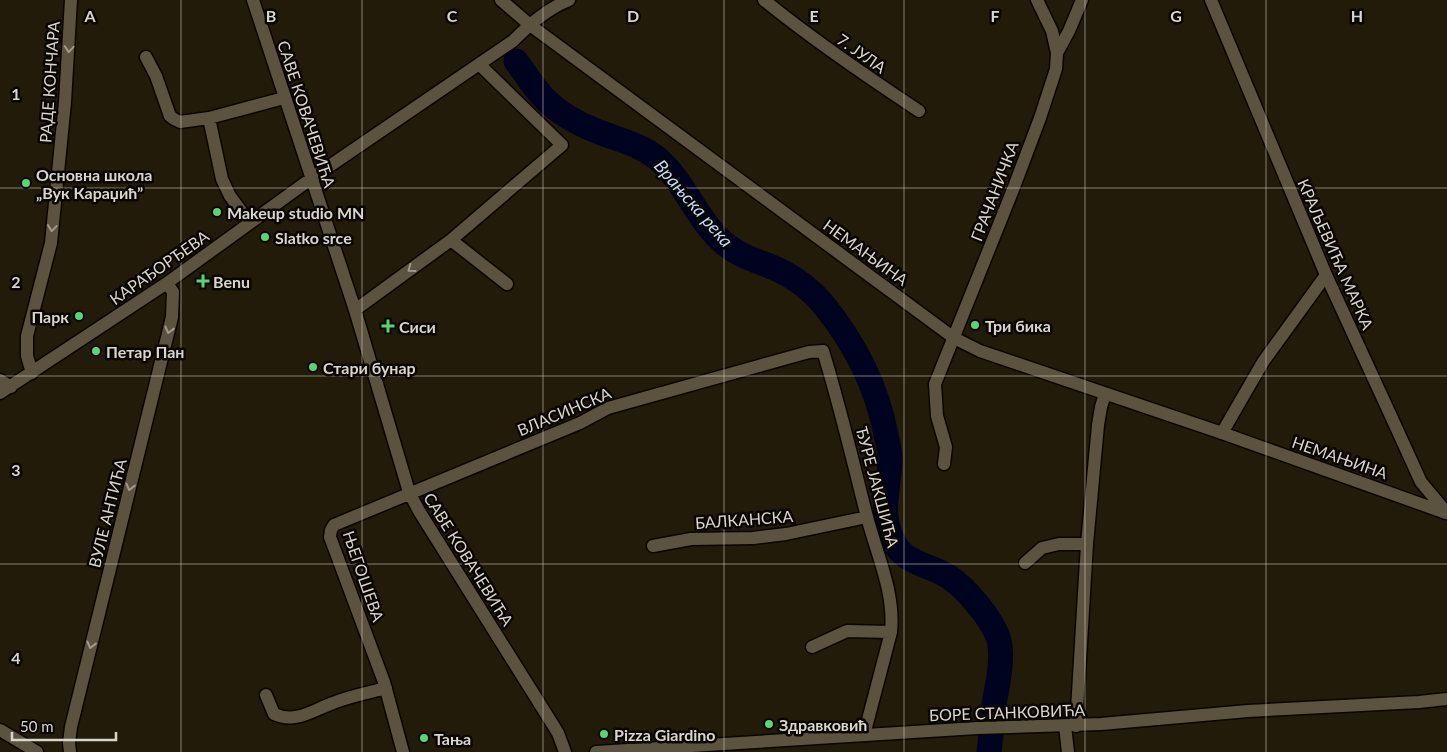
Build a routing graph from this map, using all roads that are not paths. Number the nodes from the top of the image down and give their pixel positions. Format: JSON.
{"nodes":[{"id":1,"x":71,"y":0,"type":"edge"},
{"id":2,"x":253,"y":0,"type":"edge"},
{"id":3,"x":501,"y":0,"type":"edge"},
{"id":4,"x":764,"y":0,"type":"edge"},
{"id":5,"x":1037,"y":0,"type":"edge"},
{"id":6,"x":1082,"y":0,"type":"edge"},
{"id":7,"x":1211,"y":0,"type":"edge"},
{"id":8,"x":561,"y":2,"type":"edge"},
{"id":9,"x":530,"y":25,"type":"junction"},
{"id":10,"x":1057,"y":53,"type":"junction"},
{"id":11,"x":146,"y":57,"type":"dead end"},
{"id":12,"x":479,"y":64,"type":"junction"},
{"id":13,"x":284,"y":98,"type":"junction"},
{"id":14,"x":919,"y":111,"type":"dead end"},
{"id":15,"x":209,"y":118,"type":"junction"},
{"id":16,"x":312,"y":178,"type":"junction"},
{"id":17,"x":250,"y":223,"type":"junction"},
{"id":18,"x":451,"y":240,"type":"junction"},
{"id":19,"x":1326,"y":275,"type":"junction"},
{"id":20,"x":167,"y":283,"type":"junction"},
{"id":21,"x":506,"y":284,"type":"dead end"},
{"id":22,"x":355,"y":310,"type":"junction"},
{"id":23,"x":954,"y":338,"type":"junction"},
{"id":24,"x":823,"y":352,"type":"joint"},
{"id":25,"x":32,"y":373,"type":"junction"},
{"id":26,"x":0,"y":380,"type":"edge"},
{"id":27,"x":6,"y":390,"type":"edge"},
{"id":28,"x":1105,"y":394,"type":"junction"},
{"id":29,"x":1222,"y":433,"type":"junction"},
{"id":30,"x":944,"y":464,"type":"dead end"},
{"id":31,"x":409,"y":492,"type":"junction"},
{"id":32,"x":1447,"y":513,"type":"edge"},
{"id":33,"x":867,"y":517,"type":"junction"},
{"id":34,"x":1087,"y":544,"type":"junction"},
{"id":35,"x":652,"y":546,"type":"dead end"},
{"id":36,"x":1025,"y":563,"type":"dead end"},
{"id":37,"x":891,"y":632,"type":"junction"},
{"id":38,"x":812,"y":647,"type":"dead end"},
{"id":39,"x":386,"y":688,"type":"junction"},
{"id":40,"x":266,"y":695,"type":"dead end"},
{"id":41,"x":1447,"y":699,"type":"edge"},
{"id":42,"x":1419,"y":702,"type":"junction"},
{"id":43,"x":1447,"y":709,"type":"edge"},
{"id":44,"x":1070,"y":726,"type":"junction"},
{"id":45,"x":0,"y":730,"type":"edge"},
{"id":46,"x":864,"y":735,"type":"junction"},
{"id":47,"x":36,"y":752,"type":"edge"},
{"id":48,"x":70,"y":752,"type":"edge"},
{"id":49,"x":404,"y":752,"type":"edge"},
{"id":50,"x":565,"y":752,"type":"edge"},
{"id":51,"x":596,"y":752,"type":"edge"},
{"id":52,"x":1068,"y":752,"type":"edge"}],
"edges":[{"from":1,"to":25,"type":"street","name":"РАДЕ КОНЧАРА","one_way":true},
{"from":2,"to":13,"type":"street","name":"САВЕ КОВАЧЕВИЋА"},
{"from":3,"to":9,"type":"street","name":"НЕМАЊИНА"},
{"from":4,"to":14,"type":"street","name":"7. ЈУЛА"},
{"from":5,"to":10,"type":"street","name":"ГРАЧАНИЧКА"},
{"from":6,"to":10,"type":"street","name":"ГРАЧАНИЧКА"},
{"from":7,"to":19,"type":"street","name":"КРАЉЕВИЋА МАРКА"},
{"from":8,"to":9,"type":"street","name":"КАРАЂОРЂЕВА"},
{"from":9,"to":12,"type":"street","name":"КАРАЂОРЂЕВА"},
{"from":9,"to":23,"type":"street","name":"НЕМАЊИНА"},
{"from":10,"to":23,"type":"street","name":"ГРАЧАНИЧКА"},
{"from":11,"to":15,"type":"street"},
{"from":12,"to":16,"type":"street","name":"КАРАЂОРЂЕВА"},
{"from":12,"to":18,"type":"street"},
{"from":13,"to":15,"type":"street"},
{"from":13,"to":16,"type":"street","name":"САВЕ КОВАЧЕВИЋА"},
{"from":15,"to":17,"type":"street"},
{"from":16,"to":17,"type":"street","name":"КАРАЂОРЂЕВА"},
{"from":16,"to":22,"type":"street","name":"САВЕ КОВАЧЕВИЋА"},
{"from":17,"to":20,"type":"street","name":"КАРАЂОРЂЕВА"},
{"from":18,"to":21,"type":"street"},
{"from":18,"to":22,"type":"street","one_way":true},
{"from":19,"to":29,"type":"street"},
{"from":19,"to":32,"type":"street","name":"КРАЉЕВИЋА МАРКА"},
{"from":20,"to":25,"type":"street","name":"КАРАЂОРЂЕВА"},
{"from":20,"to":48,"type":"street","name":"ВУЛЕ АНТИЋА","one_way":true},
{"from":22,"to":31,"type":"street","name":"САВЕ КОВАЧЕВИЋА"},
{"from":23,"to":28,"type":"street","name":"НЕМАЊИНА"},
{"from":23,"to":30,"type":"street","name":"ГРАЧАНИЧКА"},
{"from":24,"to":31,"type":"street","name":"ВЛАСИНСКА"},
{"from":24,"to":33,"type":"street","name":"ЂУРЕ ЈАКШИЋА"},
{"from":25,"to":27,"type":"street","name":"КАРАЂОРЂЕВА"},
{"from":26,"to":27,"type":"street"},
{"from":28,"to":29,"type":"street","name":"НЕМАЊИНА"},
{"from":28,"to":34,"type":"street"},
{"from":29,"to":32,"type":"street","name":"НЕМАЊИНА"},
{"from":31,"to":39,"type":"street","name":"ЊЕГОШЕВА"},
{"from":31,"to":50,"type":"street","name":"САВЕ КОВАЧЕВИЋА"},
{"from":33,"to":35,"type":"street","name":"БАЛКАНСКА"},
{"from":33,"to":37,"type":"street","name":"ЂУРЕ ЈАКШИЋА"},
{"from":34,"to":36,"type":"street"},
{"from":34,"to":44,"type":"street"},
{"from":37,"to":38,"type":"street"},
{"from":37,"to":46,"type":"street","name":"ЂУРЕ ЈАКШИЋА"},
{"from":39,"to":40,"type":"street"},
{"from":39,"to":49,"type":"street","name":"ЊЕГОШЕВА"},
{"from":41,"to":42,"type":"street","name":"БОРЕ СТАНКОВИЋА"},
{"from":42,"to":43,"type":"street","name":"БОРЕ СТАНКОВИЋА"},
{"from":42,"to":44,"type":"street","name":"БОРЕ СТАНКОВИЋА"},
{"from":44,"to":46,"type":"street","name":"БОРЕ СТАНКОВИЋА"},
{"from":44,"to":52,"type":"street"},
{"from":45,"to":47,"type":"street"},
{"from":46,"to":51,"type":"street","name":"БОРЕ СТАНКОВИЋА"}]}
